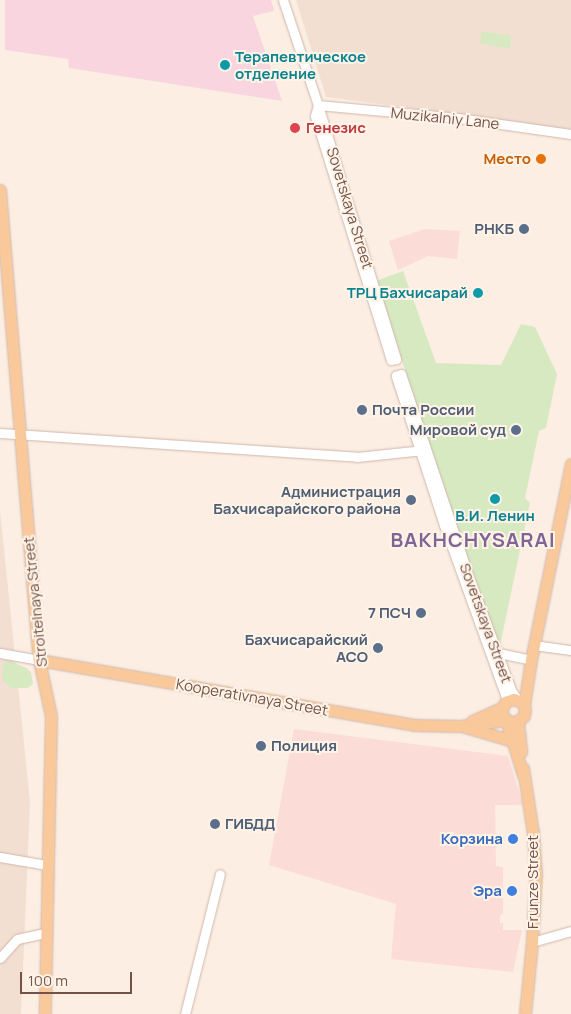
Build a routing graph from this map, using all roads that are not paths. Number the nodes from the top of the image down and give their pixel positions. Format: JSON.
{"nodes":[{"id":1,"x":283,"y":0,"type":"edge"},
{"id":2,"x":318,"y":105,"type":"junction"},
{"id":3,"x":571,"y":134,"type":"edge"},
{"id":4,"x":0,"y":190,"type":"edge"},
{"id":5,"x":3,"y":247,"type":"edge"},
{"id":6,"x":396,"y":359,"type":"dead end"},
{"id":7,"x":401,"y":374,"type":"dead end"},
{"id":8,"x":0,"y":433,"type":"edge"},
{"id":9,"x":20,"y":434,"type":"junction"},
{"id":10,"x":423,"y":450,"type":"junction"},
{"id":11,"x":571,"y":464,"type":"edge"},
{"id":12,"x":534,"y":645,"type":"junction"},
{"id":13,"x":571,"y":650,"type":"edge"},
{"id":14,"x":493,"y":652,"type":"junction"},
{"id":15,"x":0,"y":653,"type":"edge"},
{"id":16,"x":39,"y":660,"type":"junction"},
{"id":17,"x":531,"y":660,"type":"junction"},
{"id":18,"x":513,"y":702,"type":"junction"},
{"id":19,"x":506,"y":720,"type":"junction"},
{"id":20,"x":518,"y":722,"type":"junction"},
{"id":21,"x":461,"y":726,"type":"junction"},
{"id":22,"x":513,"y":741,"type":"junction"},
{"id":23,"x":523,"y":775,"type":"junction"},
{"id":24,"x":0,"y":857,"type":"edge"},
{"id":25,"x":47,"y":865,"type":"junction"},
{"id":26,"x":220,"y":874,"type":"dead end"},
{"id":27,"x":571,"y":931,"type":"edge"},
{"id":28,"x":46,"y":933,"type":"junction"},
{"id":29,"x":532,"y":942,"type":"junction"},
{"id":30,"x":0,"y":958,"type":"edge"},
{"id":31,"x":45,"y":1014,"type":"edge"},
{"id":32,"x":185,"y":1014,"type":"edge"},
{"id":33,"x":525,"y":1014,"type":"edge"}],
"edges":[{"from":1,"to":2,"type":"street","name":"Sovetskaya Street"},
{"from":2,"to":3,"type":"street","name":"Muzikalniy Lane"},
{"from":2,"to":6,"type":"street","name":"Sovetskaya Street"},
{"from":4,"to":5,"type":"main road","name":"Stroitelnaya Street"},
{"from":5,"to":9,"type":"main road","name":"Stroitelnaya Street"},
{"from":7,"to":10,"type":"street","name":"Sovetskaya Street"},
{"from":8,"to":9,"type":"street"},
{"from":9,"to":10,"type":"street"},
{"from":9,"to":16,"type":"main road","name":"Stroitelnaya Street"},
{"from":10,"to":14,"type":"street","name":"Sovetskaya Street"},
{"from":11,"to":12,"type":"main road"},
{"from":12,"to":13,"type":"street"},
{"from":12,"to":17,"type":"main road"},
{"from":14,"to":17,"type":"street"},
{"from":14,"to":18,"type":"street","name":"Sovetskaya Street"},
{"from":15,"to":16,"type":"street","name":"Kooperativnaya Street"},
{"from":16,"to":21,"type":"main road","name":"Kooperativnaya Street"},
{"from":16,"to":25,"type":"main road","name":"Stroitelnaya Street"},
{"from":17,"to":18,"type":"main road"},
{"from":18,"to":19,"type":"main road"},
{"from":18,"to":20,"type":"main road"},
{"from":18,"to":21,"type":"main road"},
{"from":19,"to":20,"type":"main road","name":"Kooperativnaya Street"},
{"from":19,"to":21,"type":"main road","name":"Kooperativnaya Street"},
{"from":19,"to":22,"type":"main road"},
{"from":20,"to":23,"type":"main road","name":"Frunze Street"},
{"from":21,"to":22,"type":"main road"},
{"from":22,"to":23,"type":"main road"},
{"from":23,"to":29,"type":"main road","name":"Frunze Street"},
{"from":24,"to":25,"type":"street"},
{"from":25,"to":28,"type":"main road","name":"Stroitelnaya Street"},
{"from":26,"to":32,"type":"street"},
{"from":27,"to":29,"type":"street"},
{"from":28,"to":30,"type":"street"},
{"from":28,"to":31,"type":"main road","name":"Stroitelnaya Street"},
{"from":29,"to":33,"type":"main road","name":"Frunze Street"}]}
